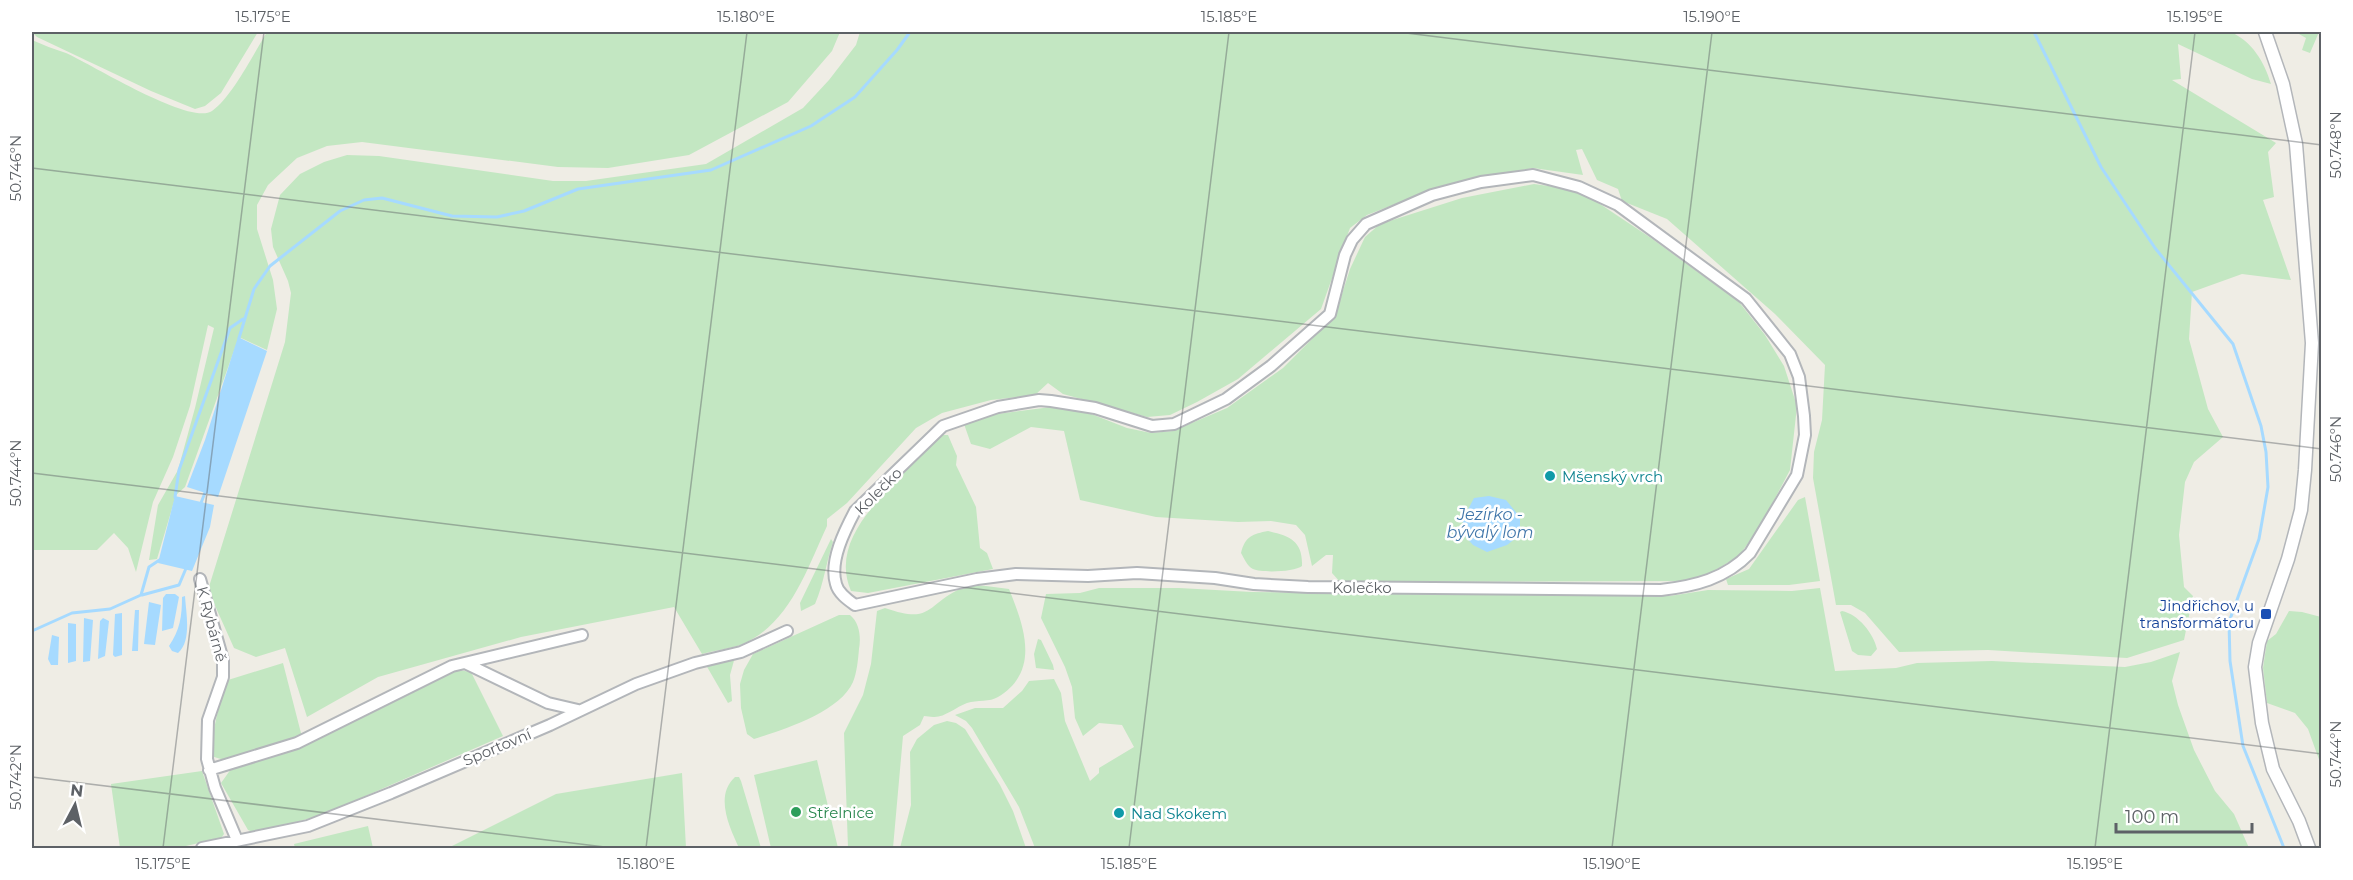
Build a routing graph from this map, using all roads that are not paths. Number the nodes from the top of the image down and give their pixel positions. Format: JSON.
{"nodes":[{"id":1,"x":2265,"y":32,"type":"edge"},
{"id":2,"x":1790,"y":354,"type":"joint"},
{"id":3,"x":200,"y":579,"type":"dead end"},
{"id":4,"x":787,"y":631,"type":"dead end"},
{"id":5,"x":582,"y":635,"type":"dead end"},
{"id":6,"x":465,"y":663,"type":"junction"},
{"id":7,"x":578,"y":710,"type":"junction"},
{"id":8,"x":209,"y":770,"type":"junction"},
{"id":9,"x":237,"y":840,"type":"junction"},
{"id":10,"x":202,"y":849,"type":"edge"},
{"id":11,"x":2309,"y":849,"type":"edge"}],
"edges":[{"from":1,"to":11,"type":"street"},
{"from":2,"to":2,"type":"street","name":"Kolečko"},
{"from":3,"to":8,"type":"street","name":"K Rybárně"},
{"from":4,"to":7,"type":"street","name":"Sportovní"},
{"from":5,"to":6,"type":"street"},
{"from":6,"to":7,"type":"street"},
{"from":6,"to":8,"type":"street"},
{"from":7,"to":9,"type":"street","name":"Sportovní"},
{"from":8,"to":9,"type":"street","name":"K Rybárně"},
{"from":9,"to":10,"type":"street","name":"Sportovní"}]}
